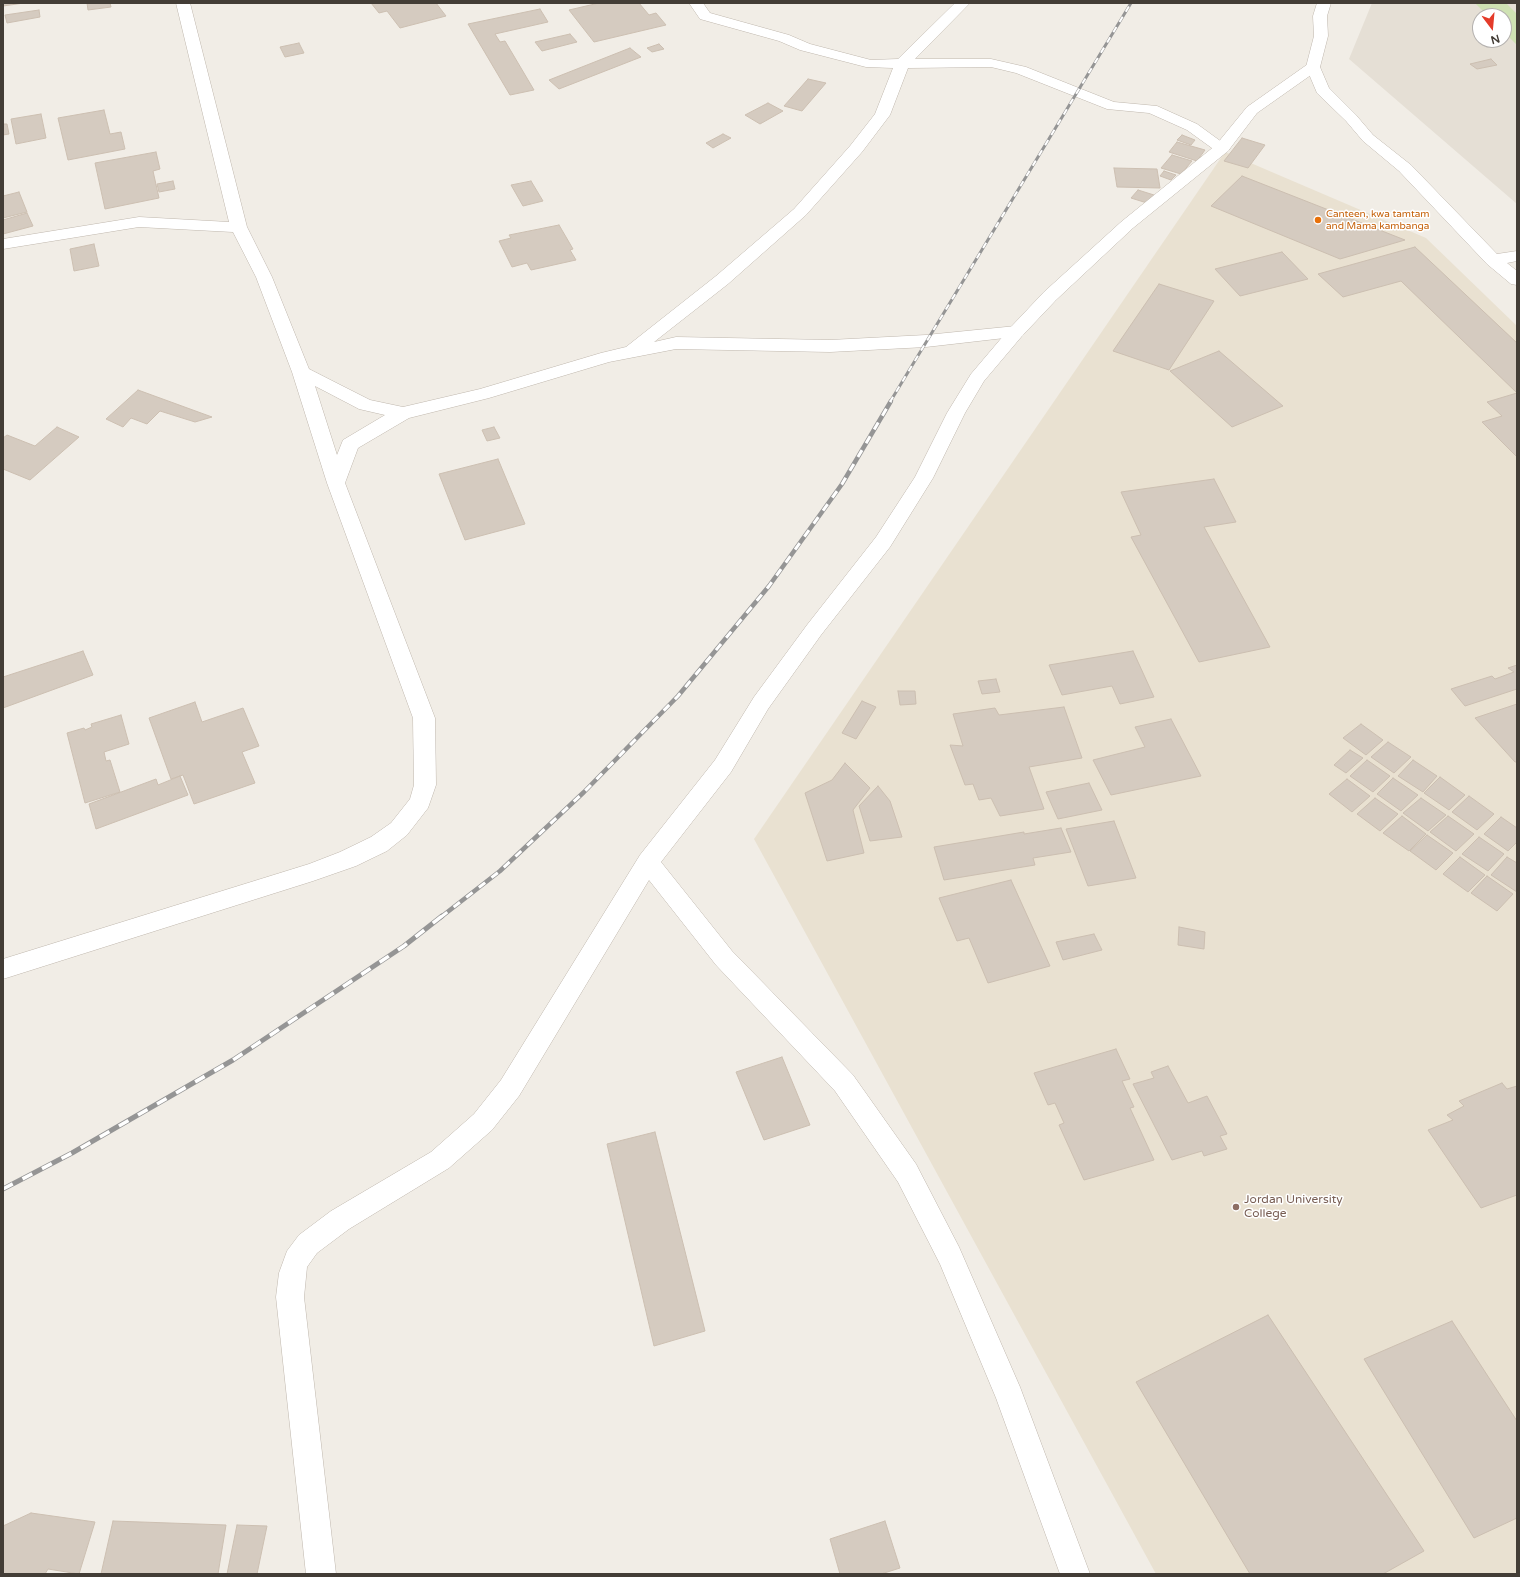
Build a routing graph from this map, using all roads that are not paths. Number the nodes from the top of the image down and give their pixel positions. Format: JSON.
{"nodes":[{"id":1,"x":183,"y":3,"type":"edge"},
{"id":2,"x":696,"y":3,"type":"edge"},
{"id":3,"x":963,"y":3,"type":"edge"},
{"id":4,"x":1324,"y":3,"type":"edge"},
{"id":5,"x":902,"y":62,"type":"junction"},
{"id":6,"x":1313,"y":67,"type":"junction"},
{"id":7,"x":1222,"y":148,"type":"junction"},
{"id":8,"x":239,"y":227,"type":"junction"},
{"id":9,"x":3,"y":244,"type":"edge"},
{"id":10,"x":1517,"y":256,"type":"edge"},
{"id":11,"x":1493,"y":260,"type":"junction"},
{"id":12,"x":1517,"y":280,"type":"edge"},
{"id":13,"x":1016,"y":332,"type":"junction"},
{"id":14,"x":631,"y":351,"type":"junction"},
{"id":15,"x":301,"y":372,"type":"junction"},
{"id":16,"x":403,"y":413,"type":"junction"},
{"id":17,"x":336,"y":483,"type":"junction"},
{"id":18,"x":648,"y":862,"type":"junction"},
{"id":19,"x":3,"y":969,"type":"edge"},
{"id":20,"x":321,"y":1574,"type":"edge"},
{"id":21,"x":1075,"y":1574,"type":"edge"}],
"edges":[{"from":1,"to":8,"type":"street"},
{"from":2,"to":5,"type":"street"},
{"from":3,"to":5,"type":"street"},
{"from":4,"to":6,"type":"street"},
{"from":5,"to":7,"type":"street"},
{"from":5,"to":14,"type":"street"},
{"from":6,"to":7,"type":"street"},
{"from":6,"to":11,"type":"street"},
{"from":7,"to":13,"type":"street"},
{"from":8,"to":9,"type":"street"},
{"from":8,"to":15,"type":"street"},
{"from":10,"to":11,"type":"street"},
{"from":11,"to":12,"type":"street"},
{"from":13,"to":14,"type":"street"},
{"from":13,"to":18,"type":"street"},
{"from":14,"to":16,"type":"street"},
{"from":15,"to":16,"type":"street"},
{"from":15,"to":17,"type":"street"},
{"from":16,"to":17,"type":"street"},
{"from":17,"to":19,"type":"street"},
{"from":18,"to":20,"type":"street"},
{"from":18,"to":21,"type":"street"}]}
